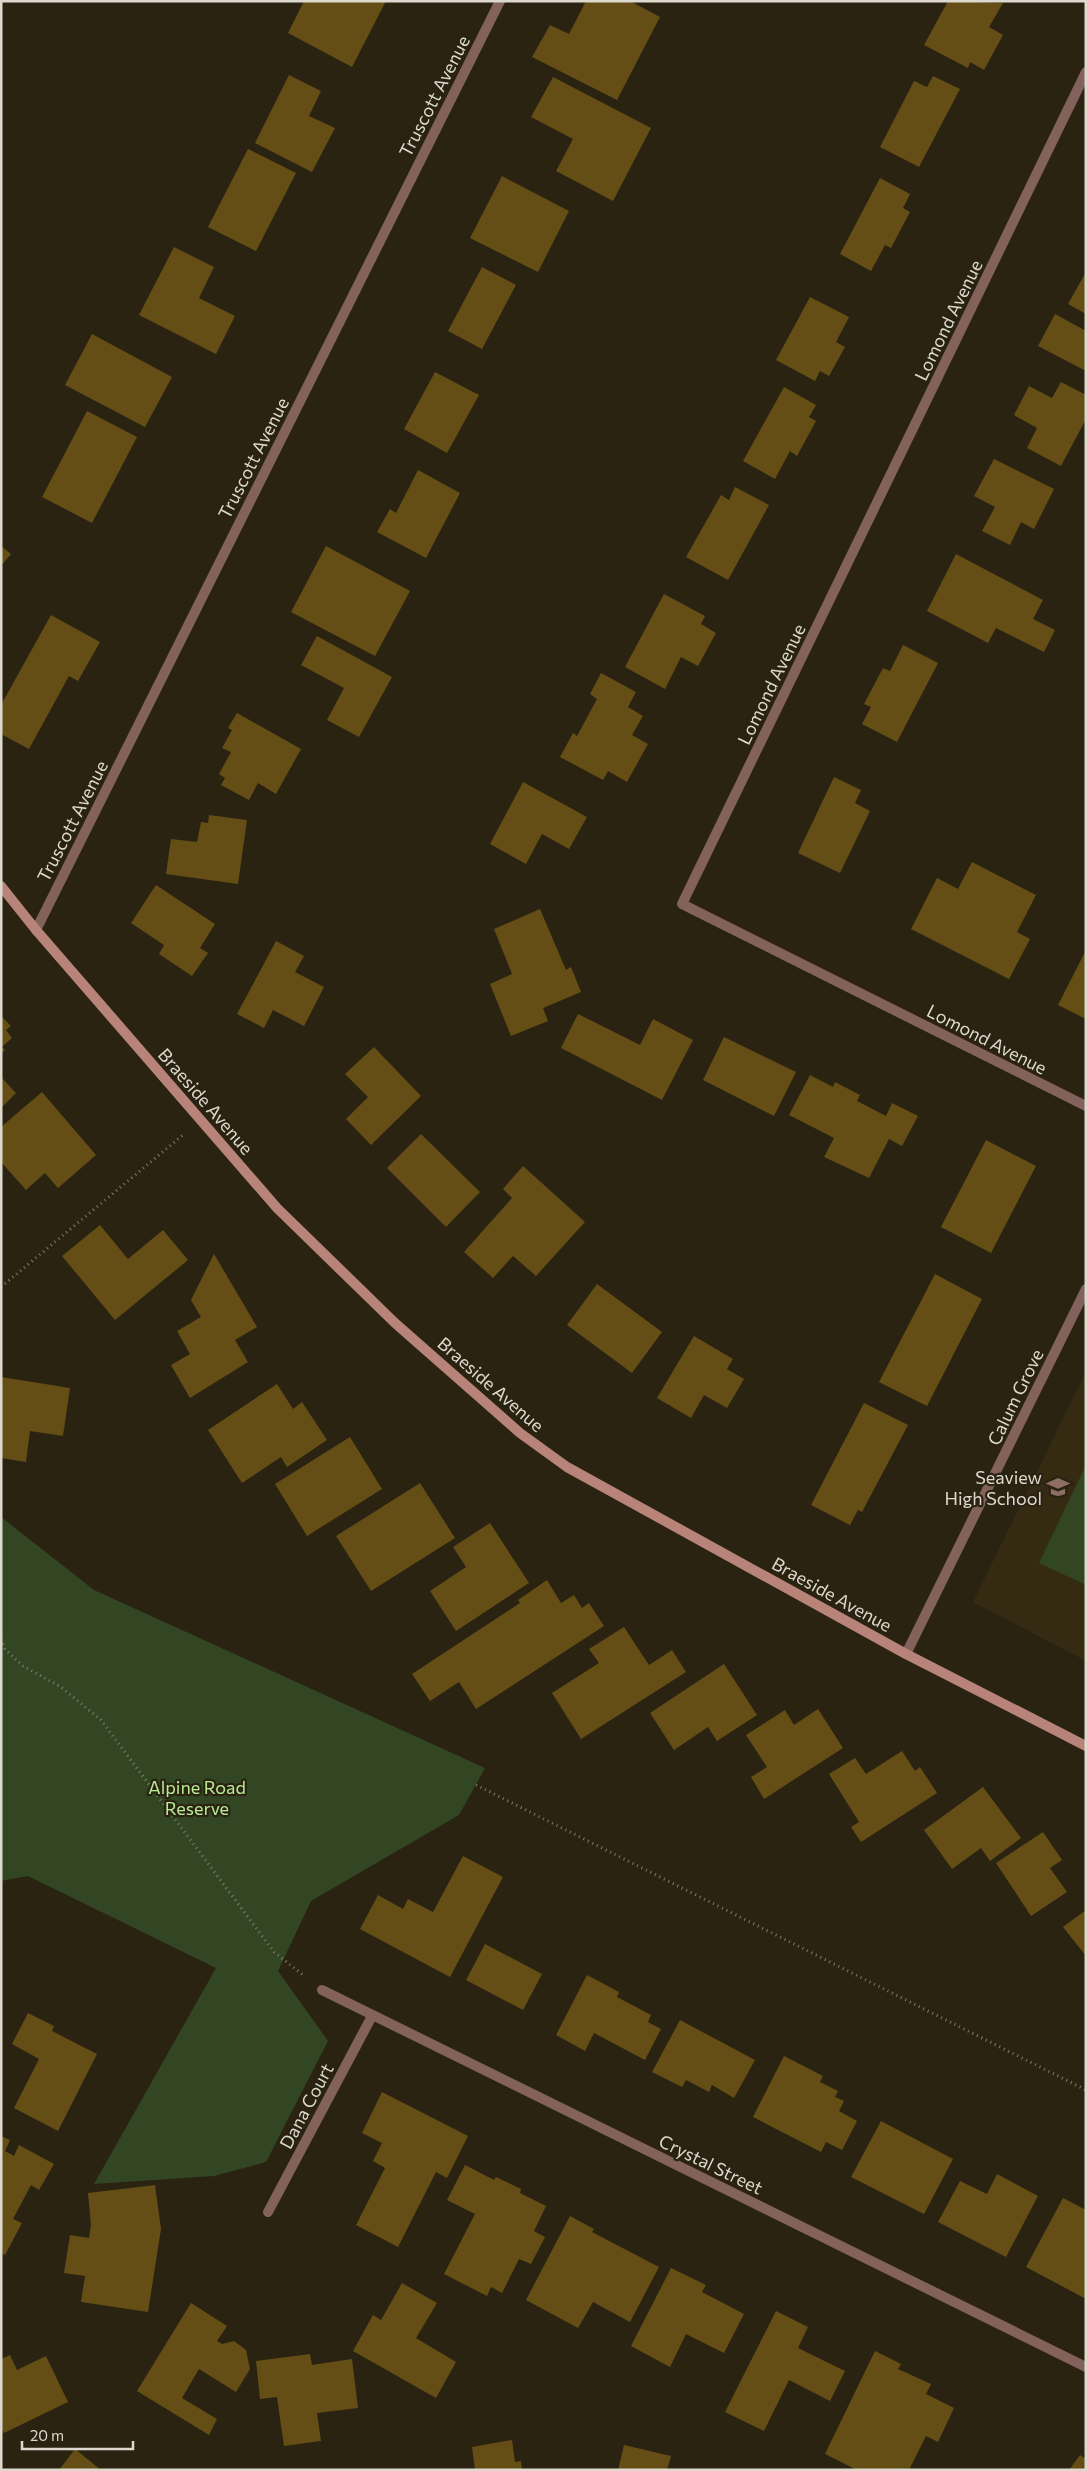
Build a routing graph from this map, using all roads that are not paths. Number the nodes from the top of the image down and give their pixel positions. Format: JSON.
{"nodes":[{"id":1,"x":500,"y":1,"type":"edge"},
{"id":2,"x":1086,"y":72,"type":"edge"},
{"id":3,"x":1,"y":886,"type":"edge"},
{"id":4,"x":36,"y":930,"type":"junction"},
{"id":5,"x":1086,"y":1106,"type":"edge"},
{"id":6,"x":1086,"y":1290,"type":"edge"},
{"id":7,"x":906,"y":1654,"type":"junction"},
{"id":8,"x":1086,"y":1746,"type":"edge"},
{"id":9,"x":322,"y":1990,"type":"road end"},
{"id":10,"x":372,"y":2016,"type":"junction"},
{"id":11,"x":268,"y":2212,"type":"dead end"},
{"id":12,"x":1086,"y":2367,"type":"edge"}],
"edges":[{"from":1,"to":4,"type":"street","name":"Truscott Avenue"},
{"from":2,"to":5,"type":"street","name":"Lomond Avenue"},
{"from":3,"to":4,"type":"street","name":"Braeside Avenue"},
{"from":4,"to":7,"type":"street","name":"Braeside Avenue"},
{"from":6,"to":7,"type":"street","name":"Calum Grove"},
{"from":7,"to":8,"type":"street","name":"Braeside Avenue"},
{"from":9,"to":10,"type":"street","name":"Crystal Street"},
{"from":10,"to":11,"type":"street","name":"Dana Court"},
{"from":10,"to":12,"type":"street","name":"Crystal Street"}]}
